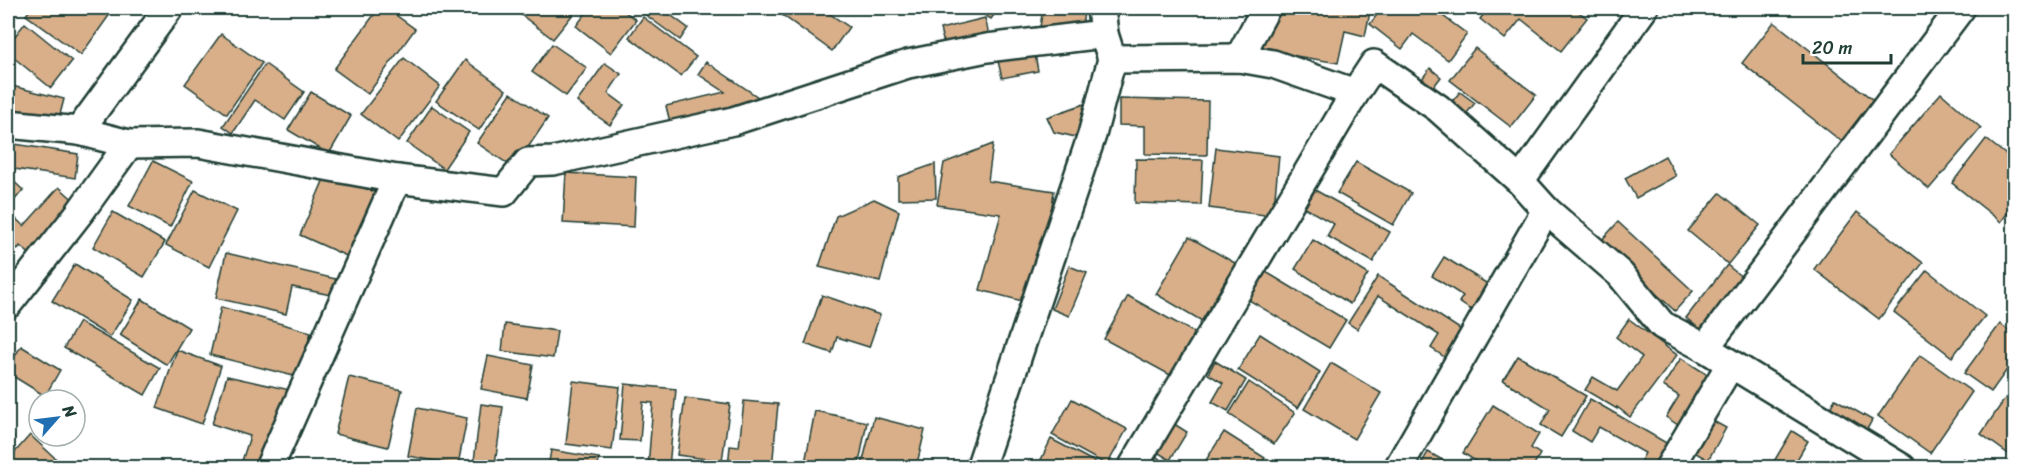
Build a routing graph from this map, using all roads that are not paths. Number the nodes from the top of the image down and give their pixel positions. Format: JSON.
{"nodes":[{"id":1,"x":169,"y":8,"type":"edge"},
{"id":2,"x":1266,"y":8,"type":"edge"},
{"id":3,"x":1644,"y":8,"type":"edge"},
{"id":4,"x":1960,"y":8,"type":"edge"},
{"id":5,"x":1106,"y":33,"type":"edge"},
{"id":6,"x":1239,"y":58,"type":"junction"},
{"id":7,"x":1355,"y":93,"type":"junction"},
{"id":8,"x":8,"y":124,"type":"edge"},
{"id":9,"x":79,"y":131,"type":"junction"},
{"id":10,"x":129,"y":144,"type":"junction"},
{"id":11,"x":397,"y":179,"type":"junction"},
{"id":12,"x":1520,"y":181,"type":"junction"},
{"id":13,"x":1546,"y":210,"type":"junction"},
{"id":14,"x":8,"y":304,"type":"edge"},
{"id":15,"x":1705,"y":348,"type":"junction"},
{"id":16,"x":1730,"y":365,"type":"junction"},
{"id":17,"x":269,"y":468,"type":"edge"},
{"id":18,"x":980,"y":468,"type":"edge"},
{"id":19,"x":1132,"y":468,"type":"edge"},
{"id":20,"x":1398,"y":468,"type":"edge"},
{"id":21,"x":1669,"y":468,"type":"edge"},
{"id":22,"x":1902,"y":468,"type":"edge"}],
"edges":[{"from":1,"to":9,"type":"street"},
{"from":2,"to":6,"type":"street"},
{"from":3,"to":12,"type":"street"},
{"from":4,"to":15,"type":"street"},
{"from":5,"to":6,"type":"street"},
{"from":5,"to":11,"type":"street"},
{"from":5,"to":18,"type":"street"},
{"from":6,"to":7,"type":"street"},
{"from":7,"to":12,"type":"street"},
{"from":7,"to":19,"type":"street"},
{"from":8,"to":9,"type":"street"},
{"from":9,"to":10,"type":"street"},
{"from":10,"to":11,"type":"street"},
{"from":10,"to":14,"type":"street"},
{"from":11,"to":17,"type":"street"},
{"from":12,"to":13,"type":"street"},
{"from":13,"to":15,"type":"street"},
{"from":13,"to":20,"type":"street"},
{"from":15,"to":16,"type":"street"},
{"from":16,"to":21,"type":"street"},
{"from":16,"to":22,"type":"street"}]}
